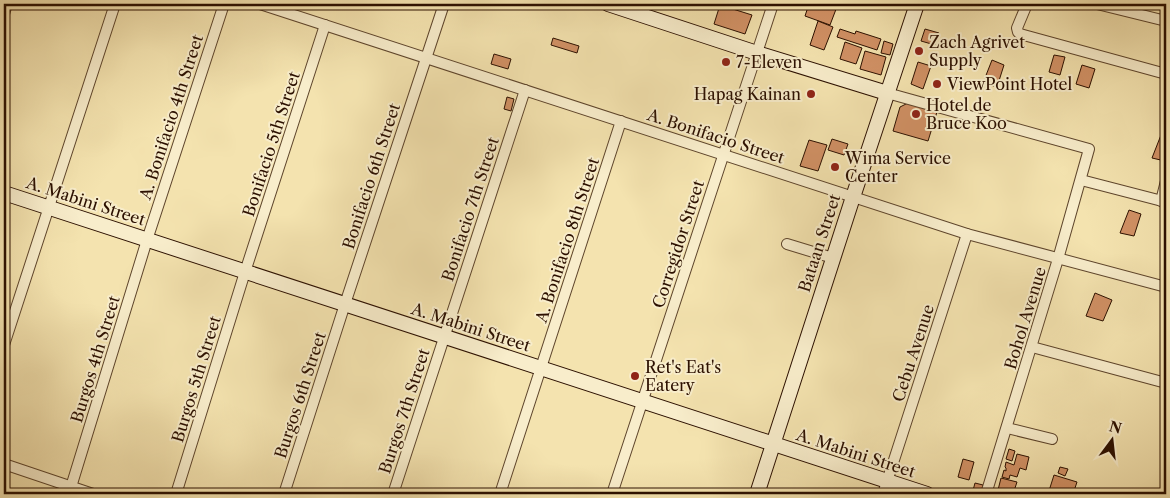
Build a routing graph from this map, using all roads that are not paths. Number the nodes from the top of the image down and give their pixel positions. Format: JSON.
{"nodes":[{"id":1,"x":7,"y":4,"type":"edge"},
{"id":2,"x":115,"y":4,"type":"edge"},
{"id":3,"x":224,"y":4,"type":"edge"},
{"id":4,"x":260,"y":4,"type":"edge"},
{"id":5,"x":444,"y":4,"type":"edge"},
{"id":6,"x":608,"y":4,"type":"edge"},
{"id":7,"x":773,"y":4,"type":"edge"},
{"id":8,"x":917,"y":4,"type":"edge"},
{"id":9,"x":1027,"y":4,"type":"edge"},
{"id":10,"x":1097,"y":4,"type":"edge"},
{"id":11,"x":4,"y":14,"type":"edge"},
{"id":12,"x":1166,"y":21,"type":"edge"},
{"id":13,"x":325,"y":25,"type":"junction"},
{"id":14,"x":757,"y":53,"type":"junction"},
{"id":15,"x":426,"y":58,"type":"junction"},
{"id":16,"x":1166,"y":74,"type":"edge"},
{"id":17,"x":525,"y":90,"type":"junction"},
{"id":18,"x":887,"y":93,"type":"junction"},
{"id":19,"x":621,"y":121,"type":"junction"},
{"id":20,"x":724,"y":154,"type":"junction"},
{"id":21,"x":1081,"y":180,"type":"junction"},
{"id":22,"x":1166,"y":181,"type":"edge"},
{"id":23,"x":4,"y":193,"type":"edge"},
{"id":24,"x":852,"y":197,"type":"junction"},
{"id":25,"x":1163,"y":202,"type":"edge"},
{"id":26,"x":48,"y":208,"type":"junction"},
{"id":27,"x":967,"y":234,"type":"junction"},
{"id":28,"x":147,"y":240,"type":"junction"},
{"id":29,"x":787,"y":244,"type":"dead end"},
{"id":30,"x":833,"y":258,"type":"junction"},
{"id":31,"x":1058,"y":259,"type":"junction"},
{"id":32,"x":245,"y":272,"type":"junction"},
{"id":33,"x":1166,"y":287,"type":"edge"},
{"id":34,"x":345,"y":304,"type":"junction"},
{"id":35,"x":444,"y":337,"type":"junction"},
{"id":36,"x":4,"y":346,"type":"edge"},
{"id":37,"x":1032,"y":347,"type":"junction"},
{"id":38,"x":541,"y":368,"type":"junction"},
{"id":39,"x":1166,"y":383,"type":"edge"},
{"id":40,"x":643,"y":402,"type":"junction"},
{"id":41,"x":1007,"y":428,"type":"junction"},
{"id":42,"x":1052,"y":440,"type":"dead end"},
{"id":43,"x":773,"y":444,"type":"junction"},
{"id":44,"x":4,"y":464,"type":"edge"},
{"id":45,"x":71,"y":488,"type":"junction"},
{"id":46,"x":885,"y":488,"type":"edge"},
{"id":47,"x":93,"y":494,"type":"edge"},
{"id":48,"x":176,"y":494,"type":"edge"},
{"id":49,"x":284,"y":494,"type":"edge"},
{"id":50,"x":393,"y":494,"type":"edge"},
{"id":51,"x":500,"y":494,"type":"edge"},
{"id":52,"x":612,"y":494,"type":"edge"},
{"id":53,"x":757,"y":494,"type":"edge"},
{"id":54,"x":927,"y":494,"type":"edge"},
{"id":55,"x":986,"y":494,"type":"edge"}],
"edges":[{"from":1,"to":11,"type":"street"},
{"from":2,"to":26,"type":"street"},
{"from":3,"to":28,"type":"street","name":"A. Bonifacio 4th Street"},
{"from":4,"to":13,"type":"street","name":"A. Bonifacio Street"},
{"from":5,"to":15,"type":"street","name":"Bonifacio 6th Street"},
{"from":6,"to":14,"type":"street"},
{"from":7,"to":14,"type":"street","name":"Corregidor Street"},
{"from":8,"to":18,"type":"street","name":"Bataan Street"},
{"from":9,"to":16,"type":"street"},
{"from":10,"to":12,"type":"street"},
{"from":13,"to":15,"type":"street","name":"A. Bonifacio Street"},
{"from":13,"to":32,"type":"street","name":"Bonifacio 5th Street"},
{"from":14,"to":18,"type":"street"},
{"from":14,"to":20,"type":"street","name":"Corregidor Street"},
{"from":15,"to":17,"type":"street","name":"A. Bonifacio Street"},
{"from":15,"to":34,"type":"street","name":"Bonifacio 6th Street"},
{"from":17,"to":19,"type":"street","name":"A. Bonifacio Street"},
{"from":17,"to":35,"type":"street","name":"Bonifacio 7th Street"},
{"from":18,"to":21,"type":"street","name":"Bohol Avenue"},
{"from":18,"to":24,"type":"street","name":"Bataan Street"},
{"from":19,"to":20,"type":"street","name":"A. Bonifacio Street"},
{"from":19,"to":38,"type":"street","name":"A. Bonifacio 8th Street"},
{"from":20,"to":24,"type":"street","name":"A. Bonifacio Street"},
{"from":20,"to":40,"type":"street","name":"Corregidor Street"},
{"from":21,"to":25,"type":"street"},
{"from":21,"to":31,"type":"street","name":"Bohol Avenue"},
{"from":22,"to":25,"type":"street"},
{"from":23,"to":26,"type":"street","name":"A. Mabini Street"},
{"from":24,"to":27,"type":"street","name":"A. Bonifacio Street"},
{"from":24,"to":30,"type":"street","name":"Bataan Street"},
{"from":26,"to":28,"type":"street","name":"A. Mabini Street"},
{"from":26,"to":36,"type":"street"},
{"from":27,"to":31,"type":"street","name":"A. Bonifacio Street"},
{"from":27,"to":46,"type":"street","name":"Cebu Avenue"},
{"from":28,"to":32,"type":"street","name":"A. Mabini Street"},
{"from":28,"to":45,"type":"street","name":"Burgos 4th Street"},
{"from":29,"to":30,"type":"street"},
{"from":30,"to":43,"type":"street","name":"Bataan Street"},
{"from":31,"to":33,"type":"street","name":"A. Bonifacio Street"},
{"from":31,"to":37,"type":"street","name":"Bohol Avenue"},
{"from":32,"to":34,"type":"street","name":"A. Mabini Street"},
{"from":32,"to":48,"type":"street","name":"Burgos 5th Street"},
{"from":34,"to":35,"type":"street","name":"A. Mabini Street"},
{"from":34,"to":49,"type":"street","name":"Burgos 6th Street"},
{"from":35,"to":38,"type":"street","name":"A. Mabini Street"},
{"from":35,"to":50,"type":"street","name":"Burgos 7th Street"},
{"from":37,"to":39,"type":"street"},
{"from":37,"to":41,"type":"street","name":"Bohol Avenue"},
{"from":38,"to":40,"type":"street","name":"A. Mabini Street"},
{"from":38,"to":51,"type":"street","name":"A. Bonifacio 8th Street"},
{"from":40,"to":43,"type":"street","name":"A. Mabini Street"},
{"from":40,"to":52,"type":"street","name":"Corregidor Street"},
{"from":41,"to":42,"type":"street"},
{"from":41,"to":55,"type":"street","name":"Bohol Avenue"},
{"from":43,"to":46,"type":"street","name":"A. Mabini Street"},
{"from":43,"to":53,"type":"street","name":"Bataan Street"},
{"from":44,"to":45,"type":"street"},
{"from":45,"to":47,"type":"street"},
{"from":46,"to":54,"type":"street","name":"A. Mabini Street"}]}
